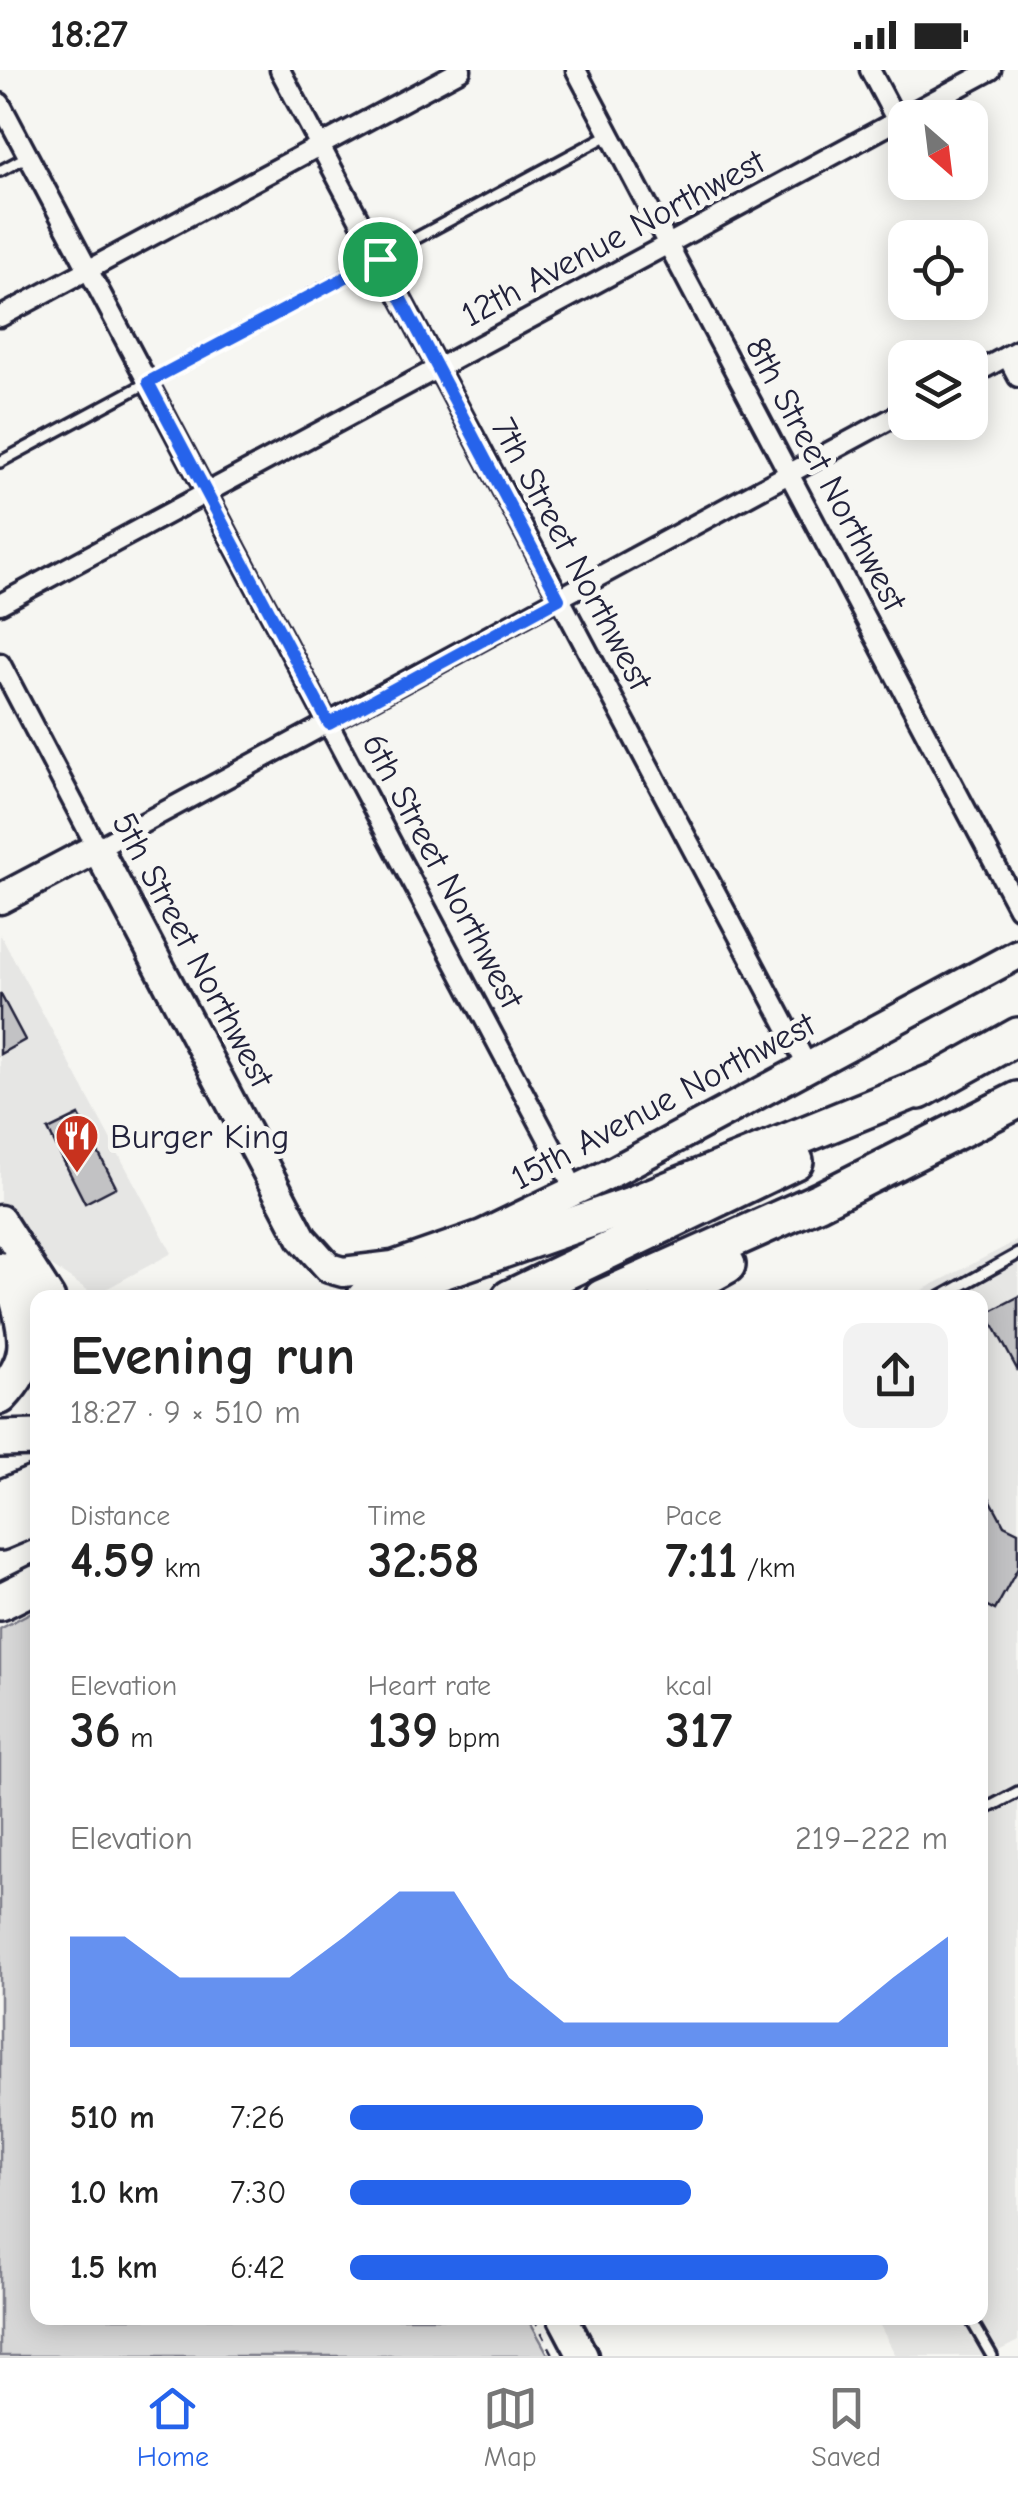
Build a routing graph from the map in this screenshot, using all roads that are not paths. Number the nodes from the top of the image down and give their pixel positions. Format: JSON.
{"nodes":[{"id":1,"x":280,"y":70,"type":"edge"},
{"id":2,"x":460,"y":70,"type":"edge"},
{"id":3,"x":576,"y":70,"type":"edge"},
{"id":4,"x":870,"y":70,"type":"edge"},
{"id":5,"x":991,"y":70,"type":"edge"},
{"id":6,"x":935,"y":100,"type":"edge"},
{"id":7,"x":0,"y":103,"type":"edge"},
{"id":8,"x":888,"y":103,"type":"edge"},
{"id":9,"x":888,"y":125,"type":"edge"},
{"id":10,"x":610,"y":134,"type":"junction"},
{"id":11,"x":320,"y":146,"type":"junction"},
{"id":12,"x":28,"y":156,"type":"junction"},
{"id":13,"x":0,"y":171,"type":"edge"},
{"id":14,"x":668,"y":244,"type":"junction"},
{"id":15,"x":380,"y":259,"type":"junction"},
{"id":16,"x":89,"y":270,"type":"junction"},
{"id":17,"x":0,"y":317,"type":"edge"},
{"id":18,"x":1012,"y":353,"type":"edge"},
{"id":19,"x":988,"y":366,"type":"edge"},
{"id":20,"x":438,"y":369,"type":"junction"},
{"id":21,"x":1018,"y":377,"type":"edge"},
{"id":22,"x":148,"y":382,"type":"junction"},
{"id":23,"x":888,"y":420,"type":"edge"},
{"id":24,"x":0,"y":462,"type":"edge"},
{"id":25,"x":789,"y":474,"type":"junction"},
{"id":26,"x":206,"y":493,"type":"junction"},
{"id":27,"x":559,"y":599,"type":"junction"},
{"id":28,"x":0,"y":604,"type":"edge"},
{"id":29,"x":0,"y":663,"type":"edge"},
{"id":30,"x":329,"y":724,"type":"junction"},
{"id":31,"x":97,"y":848,"type":"junction"},
{"id":32,"x":0,"y":900,"type":"edge"},
{"id":33,"x":1018,"y":908,"type":"edge"},
{"id":34,"x":1018,"y":954,"type":"edge"},
{"id":35,"x":1018,"y":1036,"type":"edge"},
{"id":36,"x":808,"y":1067,"type":"junction"},
{"id":37,"x":939,"y":1080,"type":"junction"},
{"id":38,"x":1018,"y":1100,"type":"edge"},
{"id":39,"x":922,"y":1150,"type":"junction"},
{"id":40,"x":576,"y":1192,"type":"junction"},
{"id":41,"x":0,"y":1220,"type":"edge"},
{"id":42,"x":1018,"y":1254,"type":"edge"},
{"id":43,"x":0,"y":1267,"type":"edge"},
{"id":44,"x":328,"y":1268,"type":"joint"},
{"id":45,"x":31,"y":1290,"type":"edge"},
{"id":46,"x":388,"y":1290,"type":"edge"},
{"id":47,"x":527,"y":1290,"type":"edge"},
{"id":48,"x":619,"y":1290,"type":"edge"},
{"id":49,"x":682,"y":1290,"type":"edge"},
{"id":50,"x":953,"y":1290,"type":"edge"},
{"id":51,"x":30,"y":1294,"type":"edge"},
{"id":52,"x":30,"y":1329,"type":"edge"},
{"id":53,"x":0,"y":1396,"type":"edge"},
{"id":54,"x":0,"y":1438,"type":"edge"},
{"id":55,"x":30,"y":1438,"type":"edge"},
{"id":56,"x":30,"y":1486,"type":"edge"},
{"id":57,"x":0,"y":1499,"type":"edge"},
{"id":58,"x":30,"y":1519,"type":"edge"},
{"id":59,"x":0,"y":1532,"type":"edge"},
{"id":60,"x":30,"y":1587,"type":"edge"},
{"id":61,"x":0,"y":1602,"type":"edge"},
{"id":62,"x":1018,"y":1792,"type":"edge"},
{"id":63,"x":988,"y":1808,"type":"edge"},
{"id":64,"x":567,"y":2325,"type":"edge"},
{"id":65,"x":974,"y":2325,"type":"edge"},
{"id":66,"x":583,"y":2356,"type":"edge"},
{"id":67,"x":992,"y":2356,"type":"edge"}],
"edges":[{"from":1,"to":11,"type":"street","name":"7th Street Northwest"},
{"from":2,"to":11,"type":"street"},
{"from":3,"to":10,"type":"street","name":"8th Street Northwest"},
{"from":4,"to":8,"type":"street"},
{"from":5,"to":6,"type":"street","name":"12th Avenue Northwest"},
{"from":7,"to":12,"type":"street","name":"6th Street Northwest"},
{"from":9,"to":14,"type":"street","name":"12th Avenue Northwest"},
{"from":10,"to":14,"type":"street","name":"8th Street Northwest"},
{"from":10,"to":15,"type":"lane"},
{"from":11,"to":15,"type":"street","name":"7th Street Northwest"},
{"from":11,"to":16,"type":"street"},
{"from":12,"to":13,"type":"lane"},
{"from":12,"to":16,"type":"street","name":"6th Street Northwest"},
{"from":14,"to":20,"type":"street","name":"12th Avenue Northwest"},
{"from":14,"to":25,"type":"street","name":"8th Street Northwest"},
{"from":15,"to":20,"type":"street","name":"7th Street Northwest"},
{"from":15,"to":22,"type":"lane"},
{"from":16,"to":17,"type":"street"},
{"from":16,"to":22,"type":"street","name":"6th Street Northwest"},
{"from":18,"to":19,"type":"street"},
{"from":18,"to":21,"type":"street"},
{"from":20,"to":26,"type":"street","name":"12th Avenue Northwest"},
{"from":20,"to":27,"type":"street","name":"7th Street Northwest"},
{"from":22,"to":24,"type":"lane"},
{"from":22,"to":26,"type":"street","name":"6th Street Northwest"},
{"from":23,"to":25,"type":"street"},
{"from":25,"to":27,"type":"street"},
{"from":25,"to":33,"type":"street","name":"8th Street Northwest"},
{"from":26,"to":28,"type":"street","name":"12th Avenue Northwest"},
{"from":26,"to":30,"type":"street","name":"6th Street Northwest"},
{"from":27,"to":30,"type":"street"},
{"from":27,"to":36,"type":"street","name":"7th Street Northwest"},
{"from":29,"to":31,"type":"street","name":"5th Street Northwest"},
{"from":30,"to":31,"type":"street"},
{"from":30,"to":40,"type":"street","name":"6th Street Northwest"},
{"from":31,"to":32,"type":"street"},
{"from":31,"to":44,"type":"street","name":"5th Street Northwest"},
{"from":34,"to":36,"type":"street","name":"15th Avenue Northwest"},
{"from":35,"to":37,"type":"highway"},
{"from":36,"to":40,"type":"street","name":"15th Avenue Northwest"},
{"from":37,"to":46,"type":"highway"},
{"from":37,"to":47,"type":"highway"},
{"from":38,"to":39,"type":"highway"},
{"from":39,"to":48,"type":"highway"},
{"from":39,"to":49,"type":"highway"},
{"from":40,"to":44,"type":"street","name":"15th Avenue Northwest"},
{"from":41,"to":45,"type":"street"},
{"from":42,"to":50,"type":"lane"},
{"from":43,"to":51,"type":"street"},
{"from":52,"to":53,"type":"highway"},
{"from":54,"to":55,"type":"highway"},
{"from":56,"to":57,"type":"highway"},
{"from":58,"to":59,"type":"highway"},
{"from":60,"to":61,"type":"highway"},
{"from":62,"to":63,"type":"lane"},
{"from":64,"to":66,"type":"street"},
{"from":65,"to":67,"type":"lane"}]}
